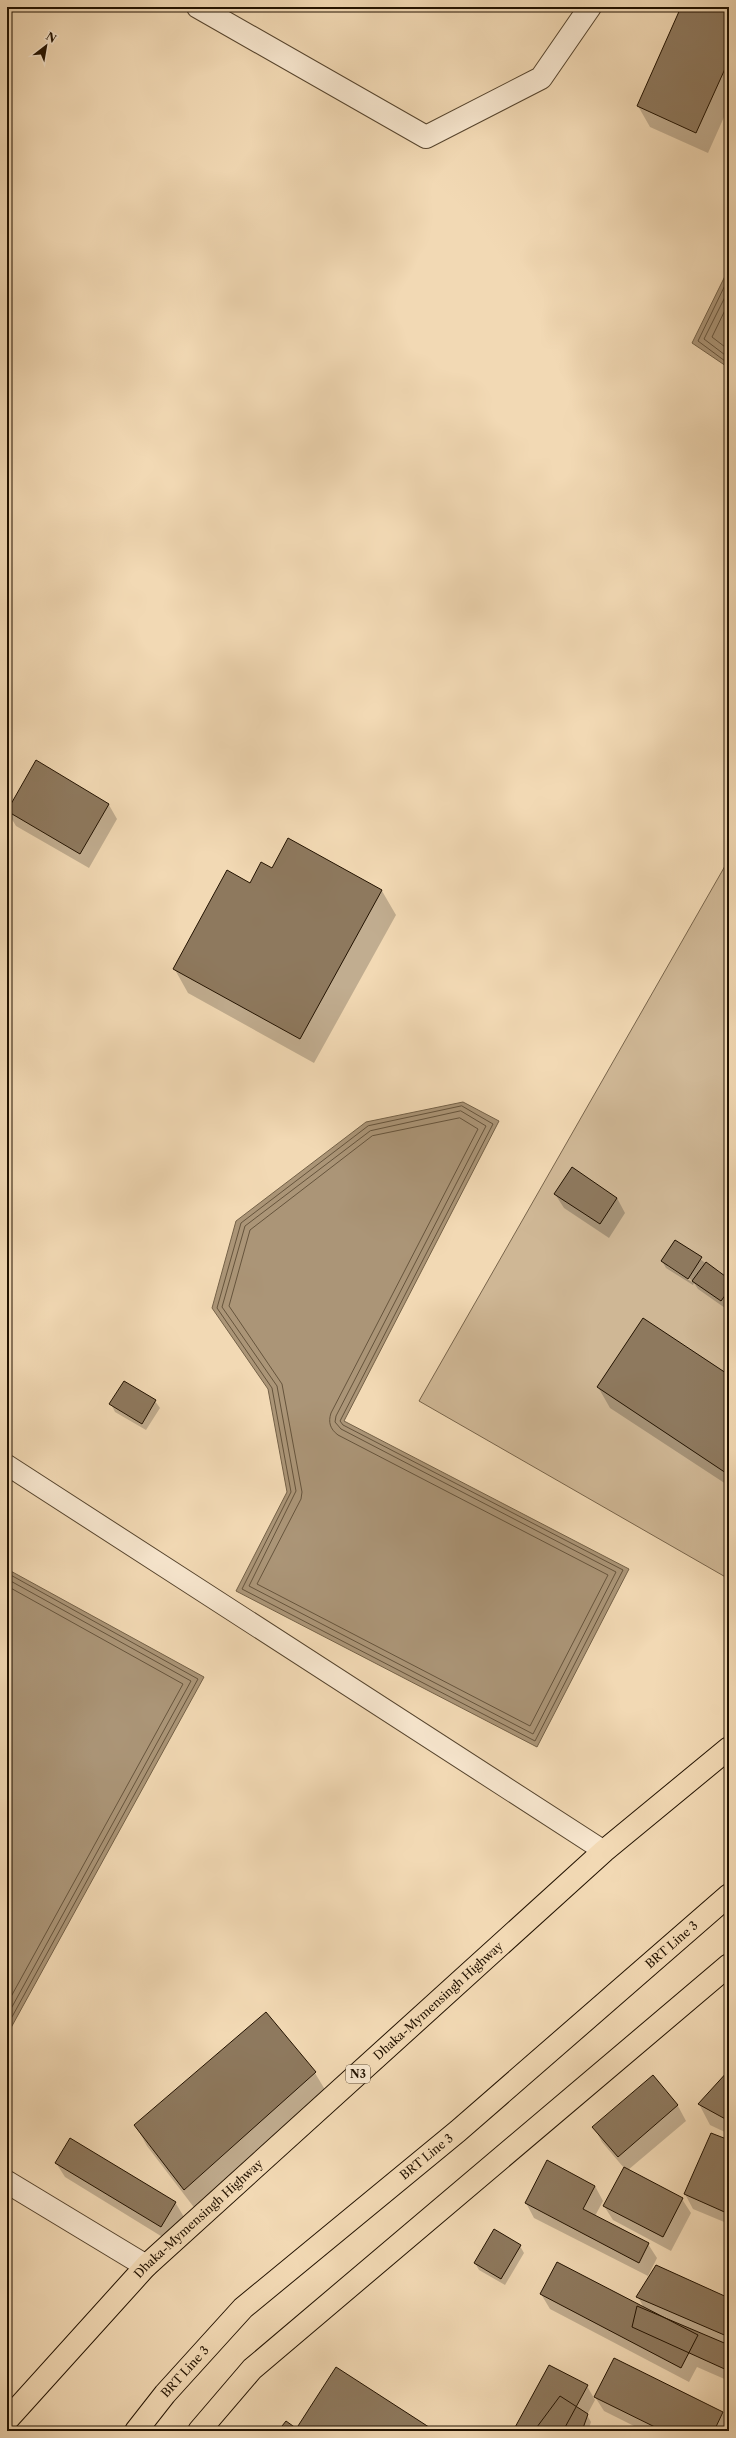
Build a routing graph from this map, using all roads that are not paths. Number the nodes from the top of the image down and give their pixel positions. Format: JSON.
{"nodes":[{"id":1,"x":198,"y":7,"type":"edge"},
{"id":2,"x":590,"y":7,"type":"edge"},
{"id":3,"x":7,"y":1465,"type":"edge"},
{"id":4,"x":729,"y":1748,"type":"edge"},
{"id":5,"x":604,"y":1851,"type":"junction"},
{"id":6,"x":729,"y":1895,"type":"edge"},
{"id":7,"x":729,"y":1965,"type":"edge"},
{"id":8,"x":7,"y":2182,"type":"edge"},
{"id":9,"x":146,"y":2266,"type":"junction"},
{"id":10,"x":7,"y":2420,"type":"edge"},
{"id":11,"x":136,"y":2431,"type":"edge"},
{"id":12,"x":199,"y":2431,"type":"edge"}],
"edges":[{"from":1,"to":2,"type":"street"},
{"from":3,"to":5,"type":"lane"},
{"from":4,"to":5,"type":"highway","name":"Dhaka-Mymensingh Highway","number":"N3"},
{"from":5,"to":9,"type":"highway","name":"Dhaka-Mymensingh Highway","number":"N3"},
{"from":6,"to":11,"type":"highway","name":"BRT Line 3"},
{"from":7,"to":12,"type":"highway"},
{"from":8,"to":9,"type":"street"},
{"from":9,"to":10,"type":"highway","name":"Dhaka-Mymensingh Highway","number":"N3"}]}
